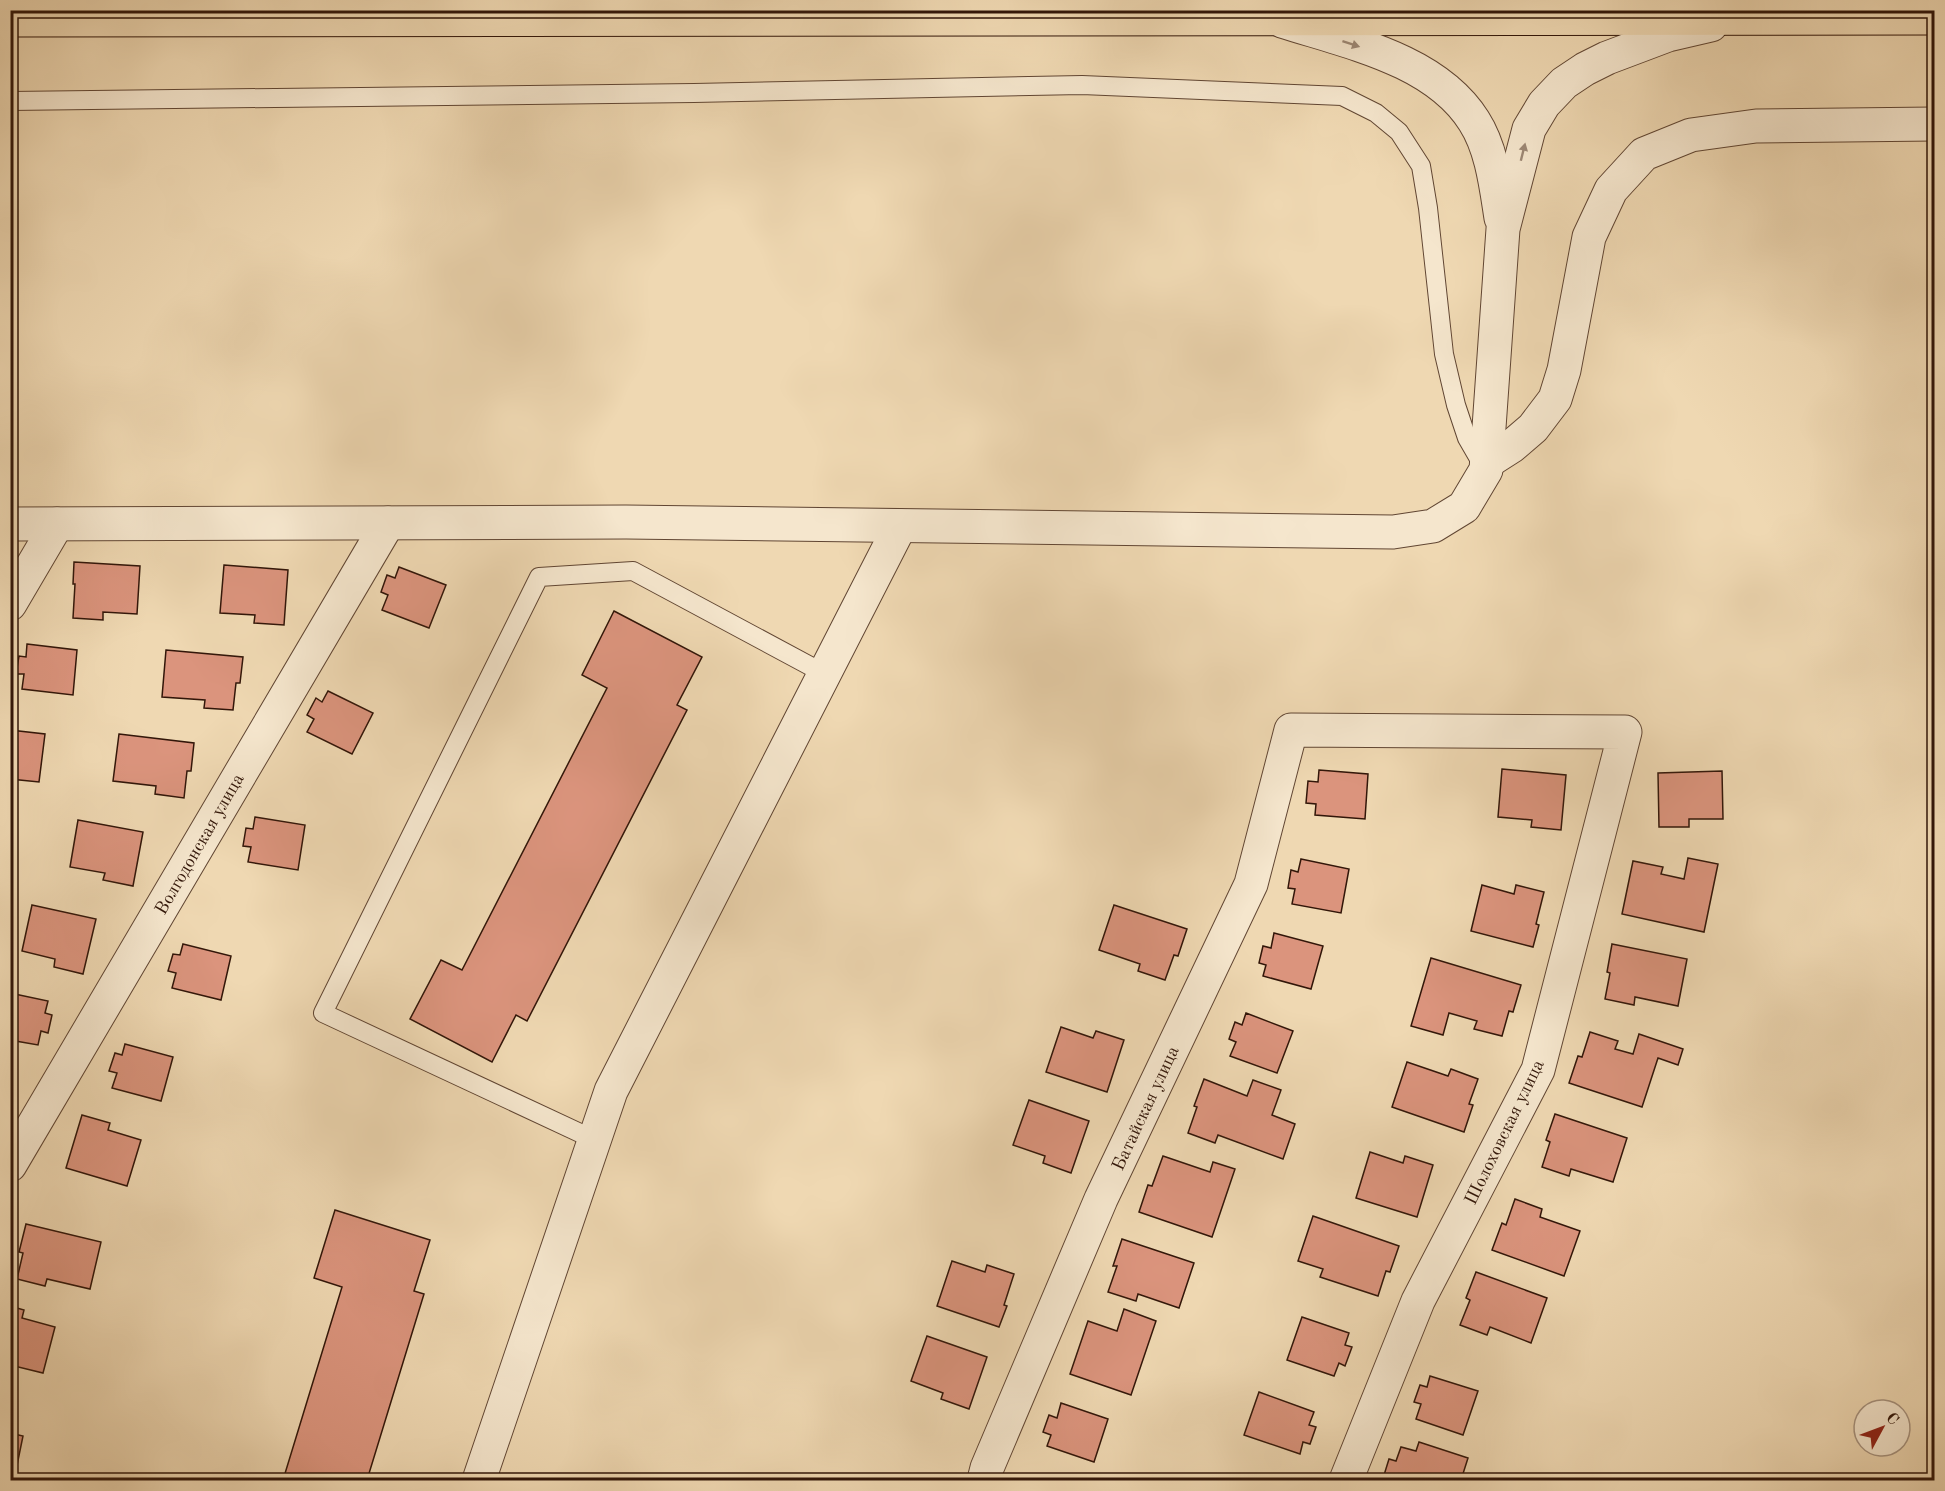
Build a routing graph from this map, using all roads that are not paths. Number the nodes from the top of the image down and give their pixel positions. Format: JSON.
{"nodes":[{"id":1,"x":1740,"y":18,"type":"junction"},
{"id":2,"x":1935,"y":18,"type":"edge"},
{"id":3,"x":1276,"y":19,"type":"junction"},
{"id":4,"x":10,"y":20,"type":"edge"},
{"id":5,"x":10,"y":101,"type":"edge"},
{"id":6,"x":1935,"y":124,"type":"edge"},
{"id":7,"x":1503,"y":229,"type":"junction"},
{"id":8,"x":1486,"y":466,"type":"junction"},
{"id":9,"x":387,"y":523,"type":"junction"},
{"id":10,"x":10,"y":524,"type":"edge"},
{"id":11,"x":57,"y":524,"type":"junction"},
{"id":12,"x":900,"y":526,"type":"junction"},
{"id":13,"x":10,"y":604,"type":"edge"},
{"id":14,"x":825,"y":674,"type":"junction"},
{"id":15,"x":1291,"y":730,"type":"joint"},
{"id":16,"x":595,"y":1140,"type":"junction"},
{"id":17,"x":10,"y":1165,"type":"edge"},
{"id":18,"x":479,"y":1480,"type":"edge"},
{"id":19,"x":984,"y":1480,"type":"edge"},
{"id":20,"x":1346,"y":1480,"type":"edge"}],
"edges":[{"from":1,"to":2,"type":"main road"},
{"from":1,"to":3,"type":"main road"},
{"from":7,"to":1,"type":"street","one_way":true},
{"from":3,"to":4,"type":"main road"},
{"from":3,"to":7,"type":"street","one_way":true},
{"from":5,"to":8,"type":"lane"},
{"from":6,"to":8,"type":"street"},
{"from":7,"to":8,"type":"street"},
{"from":8,"to":12,"type":"street"},
{"from":9,"to":11,"type":"street"},
{"from":9,"to":12,"type":"street"},
{"from":9,"to":17,"type":"street","name":"Волгодонская улица"},
{"from":10,"to":11,"type":"street"},
{"from":11,"to":13,"type":"street"},
{"from":12,"to":14,"type":"street"},
{"from":14,"to":16,"type":"street"},
{"from":14,"to":16,"type":"lane"},
{"from":15,"to":19,"type":"street","name":"Батайская улица"},
{"from":15,"to":20,"type":"street","name":"Шолоховская улица"},
{"from":16,"to":18,"type":"street"}]}
